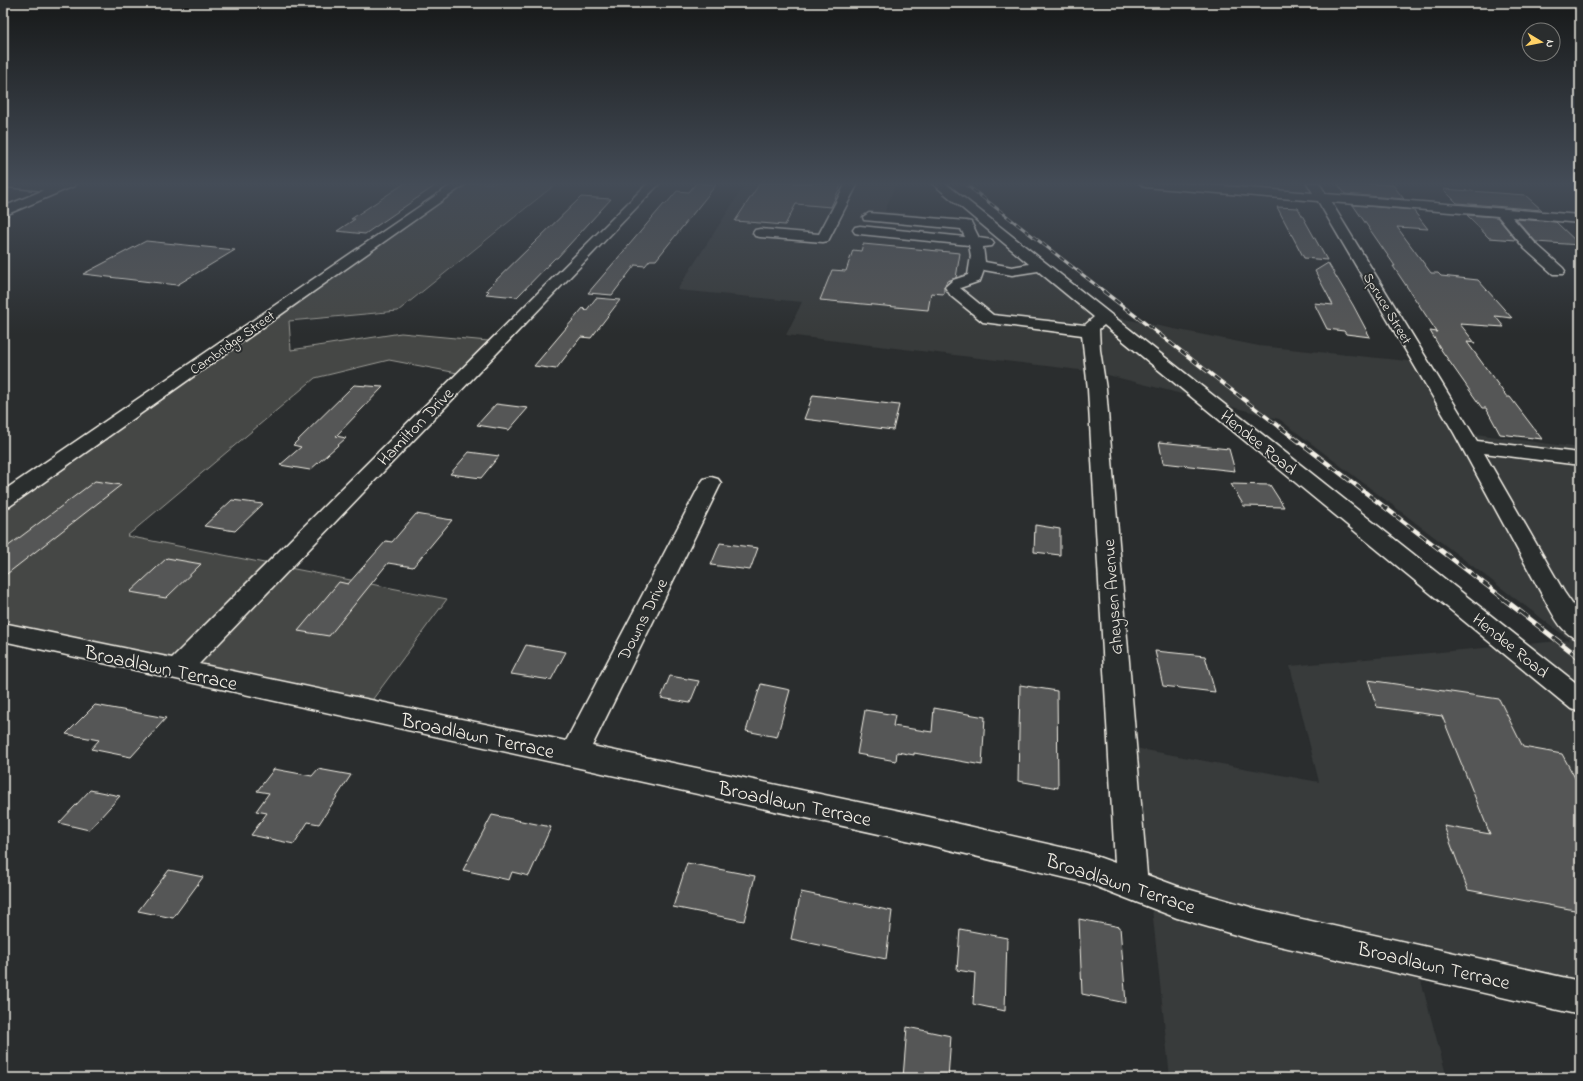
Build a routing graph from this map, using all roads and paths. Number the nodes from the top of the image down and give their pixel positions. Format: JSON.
{"nodes":[{"id":1,"x":388,"y":233,"type":"edge"},
{"id":2,"x":605,"y":233,"type":"edge"},
{"id":3,"x":825,"y":233,"type":"edge"},
{"id":4,"x":893,"y":233,"type":"edge"},
{"id":5,"x":971,"y":233,"type":"edge"},
{"id":6,"x":1001,"y":233,"type":"edge"},
{"id":7,"x":1344,"y":233,"type":"edge"},
{"id":8,"x":1519,"y":233,"type":"edge"},
{"id":9,"x":760,"y":234,"type":"dead end"},
{"id":10,"x":1008,"y":239,"type":"junction"},
{"id":11,"x":976,"y":242,"type":"junction"},
{"id":12,"x":978,"y":265,"type":"junction"},
{"id":13,"x":1040,"y":266,"type":"junction"},
{"id":14,"x":1558,"y":271,"type":"dead end"},
{"id":15,"x":1098,"y":325,"type":"junction"},
{"id":16,"x":1467,"y":439,"type":"junction"},
{"id":17,"x":1580,"y":459,"type":"edge"},
{"id":18,"x":711,"y":483,"type":"dead end"},
{"id":19,"x":3,"y":501,"type":"edge"},
{"id":20,"x":1580,"y":631,"type":"edge"},
{"id":21,"x":3,"y":632,"type":"edge"},
{"id":22,"x":177,"y":670,"type":"junction"},
{"id":23,"x":1580,"y":701,"type":"edge"},
{"id":24,"x":572,"y":756,"type":"junction"},
{"id":25,"x":1132,"y":884,"type":"junction"},
{"id":26,"x":1580,"y":998,"type":"edge"}],
"edges":[{"from":1,"to":19,"type":"street","name":"Cambridge Street"},
{"from":2,"to":22,"type":"street","name":"Hamilton Drive"},
{"from":3,"to":9,"type":"street"},
{"from":4,"to":11,"type":"street"},
{"from":5,"to":11,"type":"street"},
{"from":6,"to":10,"type":"street","name":"Hendee Road"},
{"from":7,"to":16,"type":"street","name":"Spruce Street"},
{"from":8,"to":14,"type":"street"},
{"from":10,"to":11,"type":"street"},
{"from":10,"to":13,"type":"street","name":"Hendee Road"},
{"from":11,"to":12,"type":"street"},
{"from":12,"to":13,"type":"street"},
{"from":12,"to":15,"type":"street"},
{"from":13,"to":15,"type":"street","name":"Hendee Road"},
{"from":15,"to":23,"type":"street","name":"Hendee Road"},
{"from":15,"to":25,"type":"street","name":"Gheysen Avenue"},
{"from":16,"to":17,"type":"street"},
{"from":16,"to":20,"type":"street","name":"Spruce Street"},
{"from":18,"to":24,"type":"street","name":"Downs Drive"},
{"from":21,"to":22,"type":"street","name":"Broadlawn Terrace"},
{"from":22,"to":24,"type":"street","name":"Broadlawn Terrace"},
{"from":24,"to":25,"type":"street","name":"Broadlawn Terrace"},
{"from":25,"to":26,"type":"street","name":"Broadlawn Terrace"}]}
